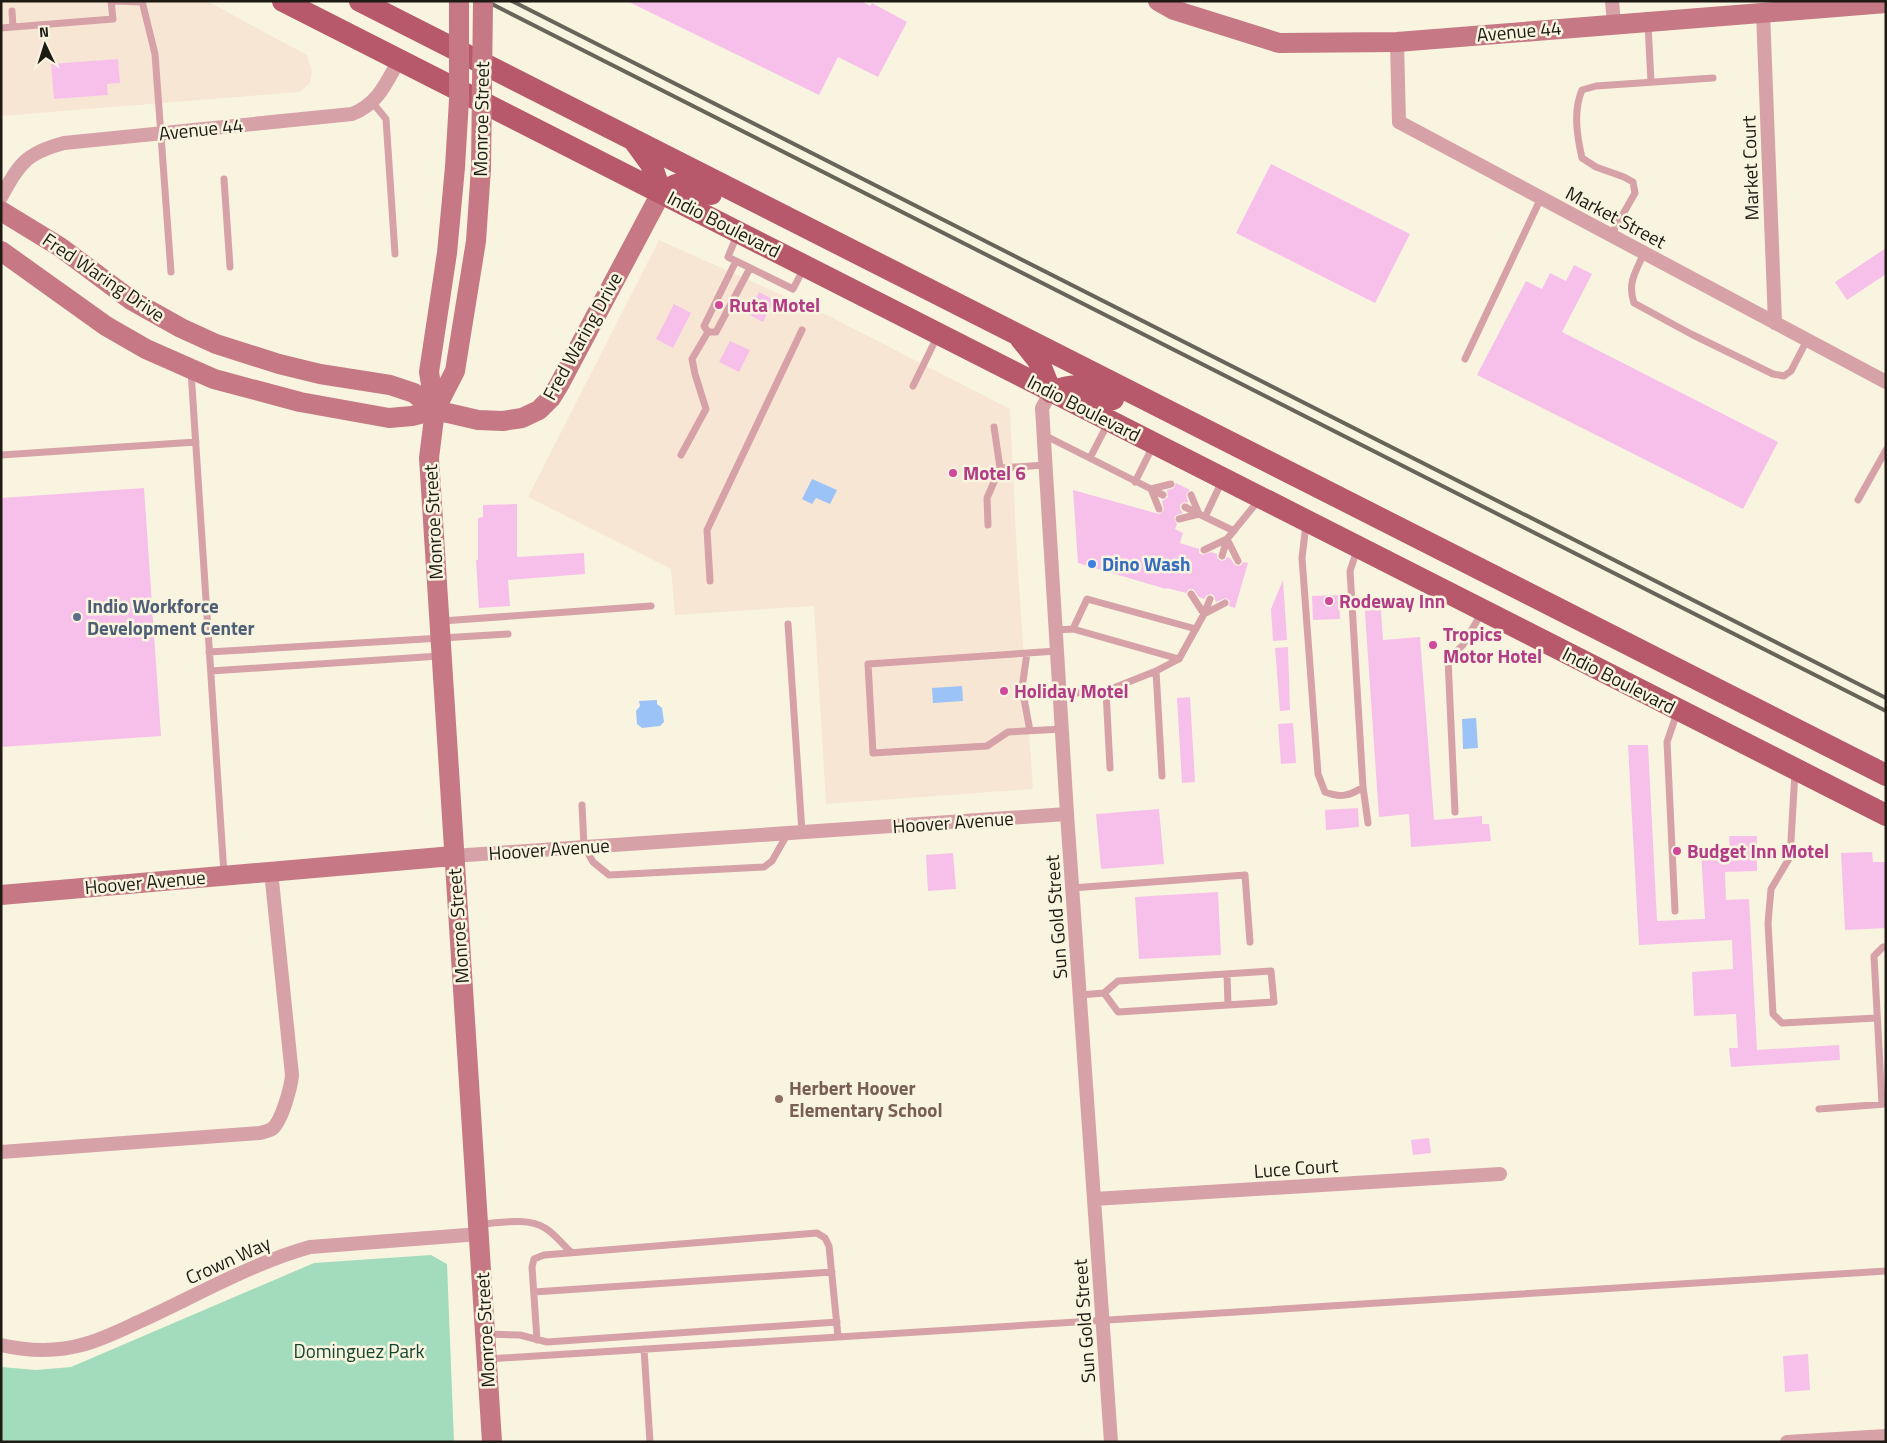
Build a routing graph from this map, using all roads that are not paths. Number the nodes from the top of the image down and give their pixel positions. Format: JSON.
{"nodes":[{"id":1,"x":113,"y":1,"type":"edge"},
{"id":2,"x":283,"y":1,"type":"edge"},
{"id":3,"x":360,"y":1,"type":"edge"},
{"id":4,"x":459,"y":1,"type":"edge"},
{"id":5,"x":483,"y":1,"type":"edge"},
{"id":6,"x":1158,"y":1,"type":"edge"},
{"id":7,"x":1612,"y":1,"type":"edge"},
{"id":8,"x":142,"y":2,"type":"edge"},
{"id":9,"x":1886,"y":3,"type":"edge"},
{"id":10,"x":12,"y":11,"type":"dead end"},
{"id":11,"x":1763,"y":12,"type":"junction"},
{"id":12,"x":1647,"y":21,"type":"junction"},
{"id":13,"x":1614,"y":24,"type":"junction"},
{"id":14,"x":14,"y":27,"type":"junction"},
{"id":15,"x":1,"y":28,"type":"edge"},
{"id":16,"x":1397,"y":42,"type":"junction"},
{"id":17,"x":399,"y":60,"type":"junction"},
{"id":18,"x":1713,"y":78,"type":"dead end"},
{"id":19,"x":1651,"y":82,"type":"junction"},
{"id":20,"x":372,"y":102,"type":"junction"},
{"id":21,"x":504,"y":113,"type":"junction"},
{"id":22,"x":162,"y":133,"type":"junction"},
{"id":23,"x":633,"y":140,"type":"junction"},
{"id":24,"x":224,"y":179,"type":"dead end"},
{"id":25,"x":661,"y":193,"type":"junction"},
{"id":26,"x":1,"y":196,"type":"edge"},
{"id":27,"x":1541,"y":198,"type":"junction"},
{"id":28,"x":1,"y":211,"type":"edge"},
{"id":29,"x":738,"y":232,"type":"junction"},
{"id":30,"x":1610,"y":235,"type":"junction"},
{"id":31,"x":837,"y":243,"type":"junction"},
{"id":32,"x":1,"y":252,"type":"edge"},
{"id":33,"x":1644,"y":253,"type":"junction"},
{"id":34,"x":395,"y":254,"type":"dead end"},
{"id":35,"x":736,"y":261,"type":"junction"},
{"id":36,"x":805,"y":266,"type":"junction"},
{"id":37,"x":230,"y":267,"type":"dead end"},
{"id":38,"x":750,"y":268,"type":"junction"},
{"id":39,"x":171,"y":272,"type":"dead end"},
{"id":40,"x":1775,"y":323,"type":"junction"},
{"id":41,"x":802,"y":330,"type":"dead end"},
{"id":42,"x":708,"y":332,"type":"junction"},
{"id":43,"x":938,"y":334,"type":"junction"},
{"id":44,"x":1016,"y":334,"type":"junction"},
{"id":45,"x":1807,"y":340,"type":"junction"},
{"id":46,"x":1465,"y":358,"type":"dead end"},
{"id":47,"x":191,"y":370,"type":"junction"},
{"id":48,"x":1886,"y":382,"type":"edge"},
{"id":49,"x":913,"y":386,"type":"dead end"},
{"id":50,"x":1051,"y":392,"type":"junction"},
{"id":51,"x":435,"y":410,"type":"junction"},
{"id":52,"x":1109,"y":421,"type":"junction"},
{"id":53,"x":994,"y":427,"type":"dead end"},
{"id":54,"x":1044,"y":435,"type":"junction"},
{"id":55,"x":1220,"y":437,"type":"junction"},
{"id":56,"x":196,"y":442,"type":"junction"},
{"id":57,"x":1154,"y":444,"type":"junction"},
{"id":58,"x":1886,"y":450,"type":"edge"},
{"id":59,"x":1,"y":455,"type":"edge"},
{"id":60,"x":681,"y":455,"type":"dead end"},
{"id":61,"x":1090,"y":458,"type":"junction"},
{"id":62,"x":1046,"y":465,"type":"junction"},
{"id":63,"x":1000,"y":468,"type":"junction"},
{"id":64,"x":1223,"y":479,"type":"junction"},
{"id":65,"x":1135,"y":482,"type":"junction"},
{"id":66,"x":1171,"y":484,"type":"dead end"},
{"id":67,"x":1151,"y":489,"type":"junction"},
{"id":68,"x":1164,"y":495,"type":"dead end"},
{"id":69,"x":1191,"y":495,"type":"dead end"},
{"id":70,"x":1261,"y":498,"type":"junction"},
{"id":71,"x":1858,"y":500,"type":"dead end"},
{"id":72,"x":1185,"y":507,"type":"dead end"},
{"id":73,"x":1158,"y":509,"type":"dead end"},
{"id":74,"x":1202,"y":516,"type":"junction"},
{"id":75,"x":1179,"y":520,"type":"dead end"},
{"id":76,"x":1306,"y":521,"type":"junction"},
{"id":77,"x":988,"y":525,"type":"dead end"},
{"id":78,"x":1234,"y":531,"type":"junction"},
{"id":79,"x":1227,"y":539,"type":"junction"},
{"id":80,"x":1358,"y":547,"type":"junction"},
{"id":81,"x":1204,"y":550,"type":"dead end"},
{"id":82,"x":1222,"y":556,"type":"dead end"},
{"id":83,"x":1238,"y":561,"type":"dead end"},
{"id":84,"x":710,"y":581,"type":"dead end"},
{"id":85,"x":1192,"y":594,"type":"dead end"},
{"id":86,"x":1210,"y":599,"type":"dead end"},
{"id":87,"x":1225,"y":603,"type":"dead end"},
{"id":88,"x":651,"y":606,"type":"dead end"},
{"id":89,"x":1483,"y":611,"type":"junction"},
{"id":90,"x":1204,"y":614,"type":"junction"},
{"id":91,"x":788,"y":624,"type":"dead end"},
{"id":92,"x":1073,"y":629,"type":"junction"},
{"id":93,"x":1196,"y":629,"type":"junction"},
{"id":94,"x":1056,"y":630,"type":"junction"},
{"id":95,"x":508,"y":634,"type":"dead end"},
{"id":96,"x":440,"y":639,"type":"junction"},
{"id":97,"x":1057,"y":651,"type":"junction"},
{"id":98,"x":209,"y":652,"type":"junction"},
{"id":99,"x":1027,"y":653,"type":"junction"},
{"id":100,"x":1179,"y":659,"type":"junction"},
{"id":101,"x":211,"y":671,"type":"junction"},
{"id":102,"x":1156,"y":671,"type":"junction"},
{"id":103,"x":1106,"y":691,"type":"junction"},
{"id":104,"x":1060,"y":694,"type":"junction"},
{"id":105,"x":1678,"y":710,"type":"junction"},
{"id":106,"x":1030,"y":730,"type":"junction"},
{"id":107,"x":1062,"y":730,"type":"junction"},
{"id":108,"x":1110,"y":768,"type":"dead end"},
{"id":109,"x":1795,"y":769,"type":"junction"},
{"id":110,"x":1886,"y":775,"type":"edge"},
{"id":111,"x":1162,"y":776,"type":"dead end"},
{"id":112,"x":1363,"y":787,"type":"junction"},
{"id":113,"x":582,"y":806,"type":"dead end"},
{"id":114,"x":1455,"y":812,"type":"dead end"},
{"id":115,"x":1067,"y":814,"type":"junction"},
{"id":116,"x":1886,"y":815,"type":"edge"},
{"id":117,"x":1368,"y":823,"type":"dead end"},
{"id":118,"x":795,"y":832,"type":"junction"},
{"id":119,"x":584,"y":846,"type":"junction"},
{"id":120,"x":453,"y":856,"type":"junction"},
{"id":121,"x":271,"y":870,"type":"junction"},
{"id":122,"x":224,"y":875,"type":"junction"},
{"id":123,"x":1072,"y":888,"type":"junction"},
{"id":124,"x":1,"y":895,"type":"edge"},
{"id":125,"x":1675,"y":911,"type":"dead end"},
{"id":126,"x":1250,"y":942,"type":"dead end"},
{"id":127,"x":1886,"y":947,"type":"edge"},
{"id":128,"x":1226,"y":974,"type":"junction"},
{"id":129,"x":1104,"y":993,"type":"junction"},
{"id":130,"x":1080,"y":994,"type":"junction"},
{"id":131,"x":1228,"y":1005,"type":"junction"},
{"id":132,"x":1877,"y":1018,"type":"junction"},
{"id":133,"x":1884,"y":1104,"type":"edge"},
{"id":134,"x":1819,"y":1109,"type":"dead end"},
{"id":135,"x":1,"y":1152,"type":"edge"},
{"id":136,"x":1500,"y":1174,"type":"dead end"},
{"id":137,"x":1094,"y":1199,"type":"junction"},
{"id":138,"x":479,"y":1229,"type":"junction"},
{"id":139,"x":571,"y":1252,"type":"junction"},
{"id":140,"x":1886,"y":1271,"type":"edge"},
{"id":141,"x":832,"y":1272,"type":"junction"},
{"id":142,"x":534,"y":1292,"type":"junction"},
{"id":143,"x":1102,"y":1320,"type":"junction"},
{"id":144,"x":837,"y":1322,"type":"junction"},
{"id":145,"x":486,"y":1334,"type":"junction"},
{"id":146,"x":838,"y":1336,"type":"junction"},
{"id":147,"x":537,"y":1340,"type":"junction"},
{"id":148,"x":1,"y":1345,"type":"edge"},
{"id":149,"x":644,"y":1349,"type":"junction"},
{"id":150,"x":487,"y":1359,"type":"junction"},
{"id":151,"x":1886,"y":1436,"type":"edge"},
{"id":152,"x":492,"y":1442,"type":"edge"},
{"id":153,"x":650,"y":1442,"type":"edge"},
{"id":154,"x":1111,"y":1442,"type":"edge"},
{"id":155,"x":1788,"y":1442,"type":"edge"},
{"id":156,"x":1792,"y":1442,"type":"edge"}],
"edges":[{"from":1,"to":8,"type":"lane"},
{"from":1,"to":14,"type":"lane"},
{"from":2,"to":17,"type":"main road","name":"Indio Boulevard"},
{"from":3,"to":23,"type":"main road","name":"Indio Boulevard"},
{"from":4,"to":51,"type":"main road","name":"Monroe Street","bridge":true},
{"from":5,"to":51,"type":"main road","name":"Monroe Street","bridge":true},
{"from":6,"to":16,"type":"main road","name":"Avenue 44"},
{"from":7,"to":13,"type":"street"},
{"from":8,"to":22,"type":"lane"},
{"from":9,"to":11,"type":"main road","name":"Avenue 44"},
{"from":10,"to":14,"type":"lane"},
{"from":11,"to":12,"type":"main road","name":"Avenue 44"},
{"from":11,"to":40,"type":"street","name":"Market Court"},
{"from":12,"to":13,"type":"main road","name":"Avenue 44"},
{"from":12,"to":19,"type":"lane"},
{"from":13,"to":16,"type":"main road","name":"Avenue 44"},
{"from":14,"to":15,"type":"lane"},
{"from":16,"to":27,"type":"street","name":"Market Street"},
{"from":17,"to":20,"type":"street","name":"Avenue 44"},
{"from":17,"to":21,"type":"main road","name":"Indio Boulevard"},
{"from":18,"to":19,"type":"lane"},
{"from":19,"to":30,"type":"lane"},
{"from":20,"to":22,"type":"street","name":"Avenue 44"},
{"from":20,"to":34,"type":"lane"},
{"from":21,"to":23,"type":"main road"},
{"from":21,"to":25,"type":"main road","name":"Indio Boulevard"},
{"from":22,"to":26,"type":"street","name":"Avenue 44"},
{"from":22,"to":39,"type":"lane"},
{"from":23,"to":25,"type":"main road"},
{"from":23,"to":31,"type":"main road","name":"Indio Boulevard"},
{"from":24,"to":37,"type":"lane"},
{"from":25,"to":29,"type":"main road","name":"Indio Boulevard"},
{"from":25,"to":31,"type":"main road"},
{"from":25,"to":51,"type":"main road","name":"Fred Waring Drive"},
{"from":27,"to":30,"type":"street","name":"Market Street"},
{"from":27,"to":46,"type":"lane"},
{"from":28,"to":51,"type":"main road","name":"Fred Waring Drive"},
{"from":29,"to":35,"type":"lane"},
{"from":29,"to":36,"type":"main road","name":"Indio Boulevard"},
{"from":30,"to":33,"type":"street","name":"Market Street"},
{"from":31,"to":44,"type":"main road","name":"Indio Boulevard"},
{"from":32,"to":47,"type":"main road","name":"Fred Waring Drive"},
{"from":33,"to":40,"type":"street","name":"Market Street"},
{"from":33,"to":45,"type":"lane"},
{"from":35,"to":38,"type":"lane"},
{"from":35,"to":42,"type":"lane"},
{"from":36,"to":38,"type":"lane"},
{"from":36,"to":43,"type":"main road","name":"Indio Boulevard"},
{"from":38,"to":42,"type":"lane"},
{"from":40,"to":45,"type":"street","name":"Market Street"},
{"from":41,"to":84,"type":"lane"},
{"from":42,"to":60,"type":"lane"},
{"from":43,"to":49,"type":"lane"},
{"from":43,"to":50,"type":"main road","name":"Indio Boulevard"},
{"from":44,"to":50,"type":"main road"},
{"from":44,"to":55,"type":"main road","name":"Indio Boulevard"},
{"from":45,"to":48,"type":"street","name":"Market Street"},
{"from":47,"to":51,"type":"main road","name":"Fred Waring Drive"},
{"from":47,"to":56,"type":"lane"},
{"from":50,"to":52,"type":"main road","name":"Indio Boulevard"},
{"from":50,"to":54,"type":"street","name":"Sun Gold Street"},
{"from":50,"to":55,"type":"main road"},
{"from":51,"to":96,"type":"main road","name":"Monroe Street"},
{"from":52,"to":57,"type":"main road","name":"Indio Boulevard"},
{"from":52,"to":61,"type":"lane"},
{"from":53,"to":63,"type":"lane"},
{"from":54,"to":61,"type":"lane"},
{"from":54,"to":62,"type":"street","name":"Sun Gold Street"},
{"from":55,"to":110,"type":"main road","name":"Indio Boulevard"},
{"from":56,"to":59,"type":"lane"},
{"from":56,"to":98,"type":"lane"},
{"from":57,"to":64,"type":"main road","name":"Indio Boulevard"},
{"from":57,"to":65,"type":"lane"},
{"from":58,"to":71,"type":"lane"},
{"from":61,"to":65,"type":"lane"},
{"from":62,"to":63,"type":"lane"},
{"from":62,"to":94,"type":"street","name":"Sun Gold Street"},
{"from":63,"to":77,"type":"lane"},
{"from":64,"to":70,"type":"main road","name":"Indio Boulevard"},
{"from":64,"to":74,"type":"lane"},
{"from":65,"to":67,"type":"lane"},
{"from":66,"to":67,"type":"lane"},
{"from":67,"to":68,"type":"lane"},
{"from":67,"to":73,"type":"lane"},
{"from":69,"to":74,"type":"lane"},
{"from":70,"to":76,"type":"main road","name":"Indio Boulevard"},
{"from":70,"to":78,"type":"lane"},
{"from":72,"to":74,"type":"lane"},
{"from":74,"to":75,"type":"lane"},
{"from":74,"to":78,"type":"lane"},
{"from":76,"to":80,"type":"main road","name":"Indio Boulevard"},
{"from":76,"to":112,"type":"lane"},
{"from":78,"to":79,"type":"lane"},
{"from":79,"to":81,"type":"lane"},
{"from":79,"to":82,"type":"lane"},
{"from":79,"to":83,"type":"lane"},
{"from":80,"to":89,"type":"main road","name":"Indio Boulevard"},
{"from":80,"to":112,"type":"lane"},
{"from":85,"to":90,"type":"lane"},
{"from":86,"to":90,"type":"lane"},
{"from":87,"to":90,"type":"lane"},
{"from":88,"to":96,"type":"lane"},
{"from":89,"to":105,"type":"main road","name":"Indio Boulevard"},
{"from":89,"to":114,"type":"lane"},
{"from":90,"to":93,"type":"lane"},
{"from":91,"to":118,"type":"lane"},
{"from":92,"to":93,"type":"lane"},
{"from":92,"to":94,"type":"lane"},
{"from":92,"to":100,"type":"lane"},
{"from":93,"to":100,"type":"lane"},
{"from":94,"to":97,"type":"street","name":"Sun Gold Street"},
{"from":95,"to":96,"type":"lane"},
{"from":96,"to":98,"type":"lane"},
{"from":96,"to":101,"type":"lane"},
{"from":96,"to":120,"type":"main road","name":"Monroe Street"},
{"from":97,"to":99,"type":"lane"},
{"from":97,"to":104,"type":"street","name":"Sun Gold Street"},
{"from":98,"to":101,"type":"lane"},
{"from":99,"to":106,"type":"lane"},
{"from":99,"to":106,"type":"lane"},
{"from":100,"to":102,"type":"lane"},
{"from":101,"to":122,"type":"lane"},
{"from":102,"to":103,"type":"lane"},
{"from":102,"to":111,"type":"lane"},
{"from":103,"to":104,"type":"lane"},
{"from":103,"to":108,"type":"lane"},
{"from":104,"to":107,"type":"street","name":"Sun Gold Street"},
{"from":105,"to":109,"type":"main road","name":"Indio Boulevard"},
{"from":105,"to":125,"type":"lane"},
{"from":106,"to":107,"type":"lane"},
{"from":107,"to":115,"type":"street","name":"Sun Gold Street"},
{"from":109,"to":116,"type":"main road","name":"Indio Boulevard"},
{"from":109,"to":132,"type":"lane"},
{"from":112,"to":117,"type":"lane"},
{"from":113,"to":119,"type":"lane"},
{"from":115,"to":118,"type":"street","name":"Hoover Avenue"},
{"from":115,"to":123,"type":"street","name":"Sun Gold Street"},
{"from":118,"to":119,"type":"street","name":"Hoover Avenue"},
{"from":118,"to":119,"type":"lane"},
{"from":119,"to":120,"type":"street","name":"Hoover Avenue"},
{"from":120,"to":121,"type":"main road","name":"Hoover Avenue"},
{"from":120,"to":138,"type":"main road","name":"Monroe Street"},
{"from":121,"to":122,"type":"main road","name":"Hoover Avenue"},
{"from":121,"to":135,"type":"street"},
{"from":122,"to":124,"type":"main road","name":"Hoover Avenue"},
{"from":123,"to":126,"type":"lane"},
{"from":123,"to":130,"type":"street","name":"Sun Gold Street"},
{"from":127,"to":132,"type":"lane"},
{"from":128,"to":129,"type":"lane"},
{"from":128,"to":131,"type":"lane"},
{"from":128,"to":131,"type":"lane"},
{"from":129,"to":130,"type":"lane"},
{"from":129,"to":131,"type":"lane"},
{"from":130,"to":137,"type":"street","name":"Sun Gold Street"},
{"from":132,"to":133,"type":"lane"},
{"from":133,"to":134,"type":"lane"},
{"from":136,"to":137,"type":"street","name":"Luce Court"},
{"from":137,"to":143,"type":"street","name":"Sun Gold Street"},
{"from":138,"to":139,"type":"lane"},
{"from":138,"to":145,"type":"main road","name":"Monroe Street"},
{"from":138,"to":148,"type":"street","name":"Crown Way"},
{"from":139,"to":141,"type":"lane"},
{"from":139,"to":142,"type":"lane"},
{"from":140,"to":143,"type":"lane"},
{"from":141,"to":142,"type":"lane"},
{"from":141,"to":144,"type":"lane"},
{"from":142,"to":147,"type":"lane"},
{"from":143,"to":146,"type":"lane"},
{"from":143,"to":154,"type":"street","name":"Sun Gold Street"},
{"from":144,"to":146,"type":"lane"},
{"from":144,"to":147,"type":"lane"},
{"from":145,"to":147,"type":"lane"},
{"from":145,"to":150,"type":"main road","name":"Monroe Street"},
{"from":146,"to":149,"type":"lane"},
{"from":149,"to":150,"type":"lane"},
{"from":149,"to":153,"type":"lane"},
{"from":150,"to":152,"type":"main road","name":"Monroe Street"},
{"from":151,"to":156,"type":"street"},
{"from":155,"to":156,"type":"street"}]}
